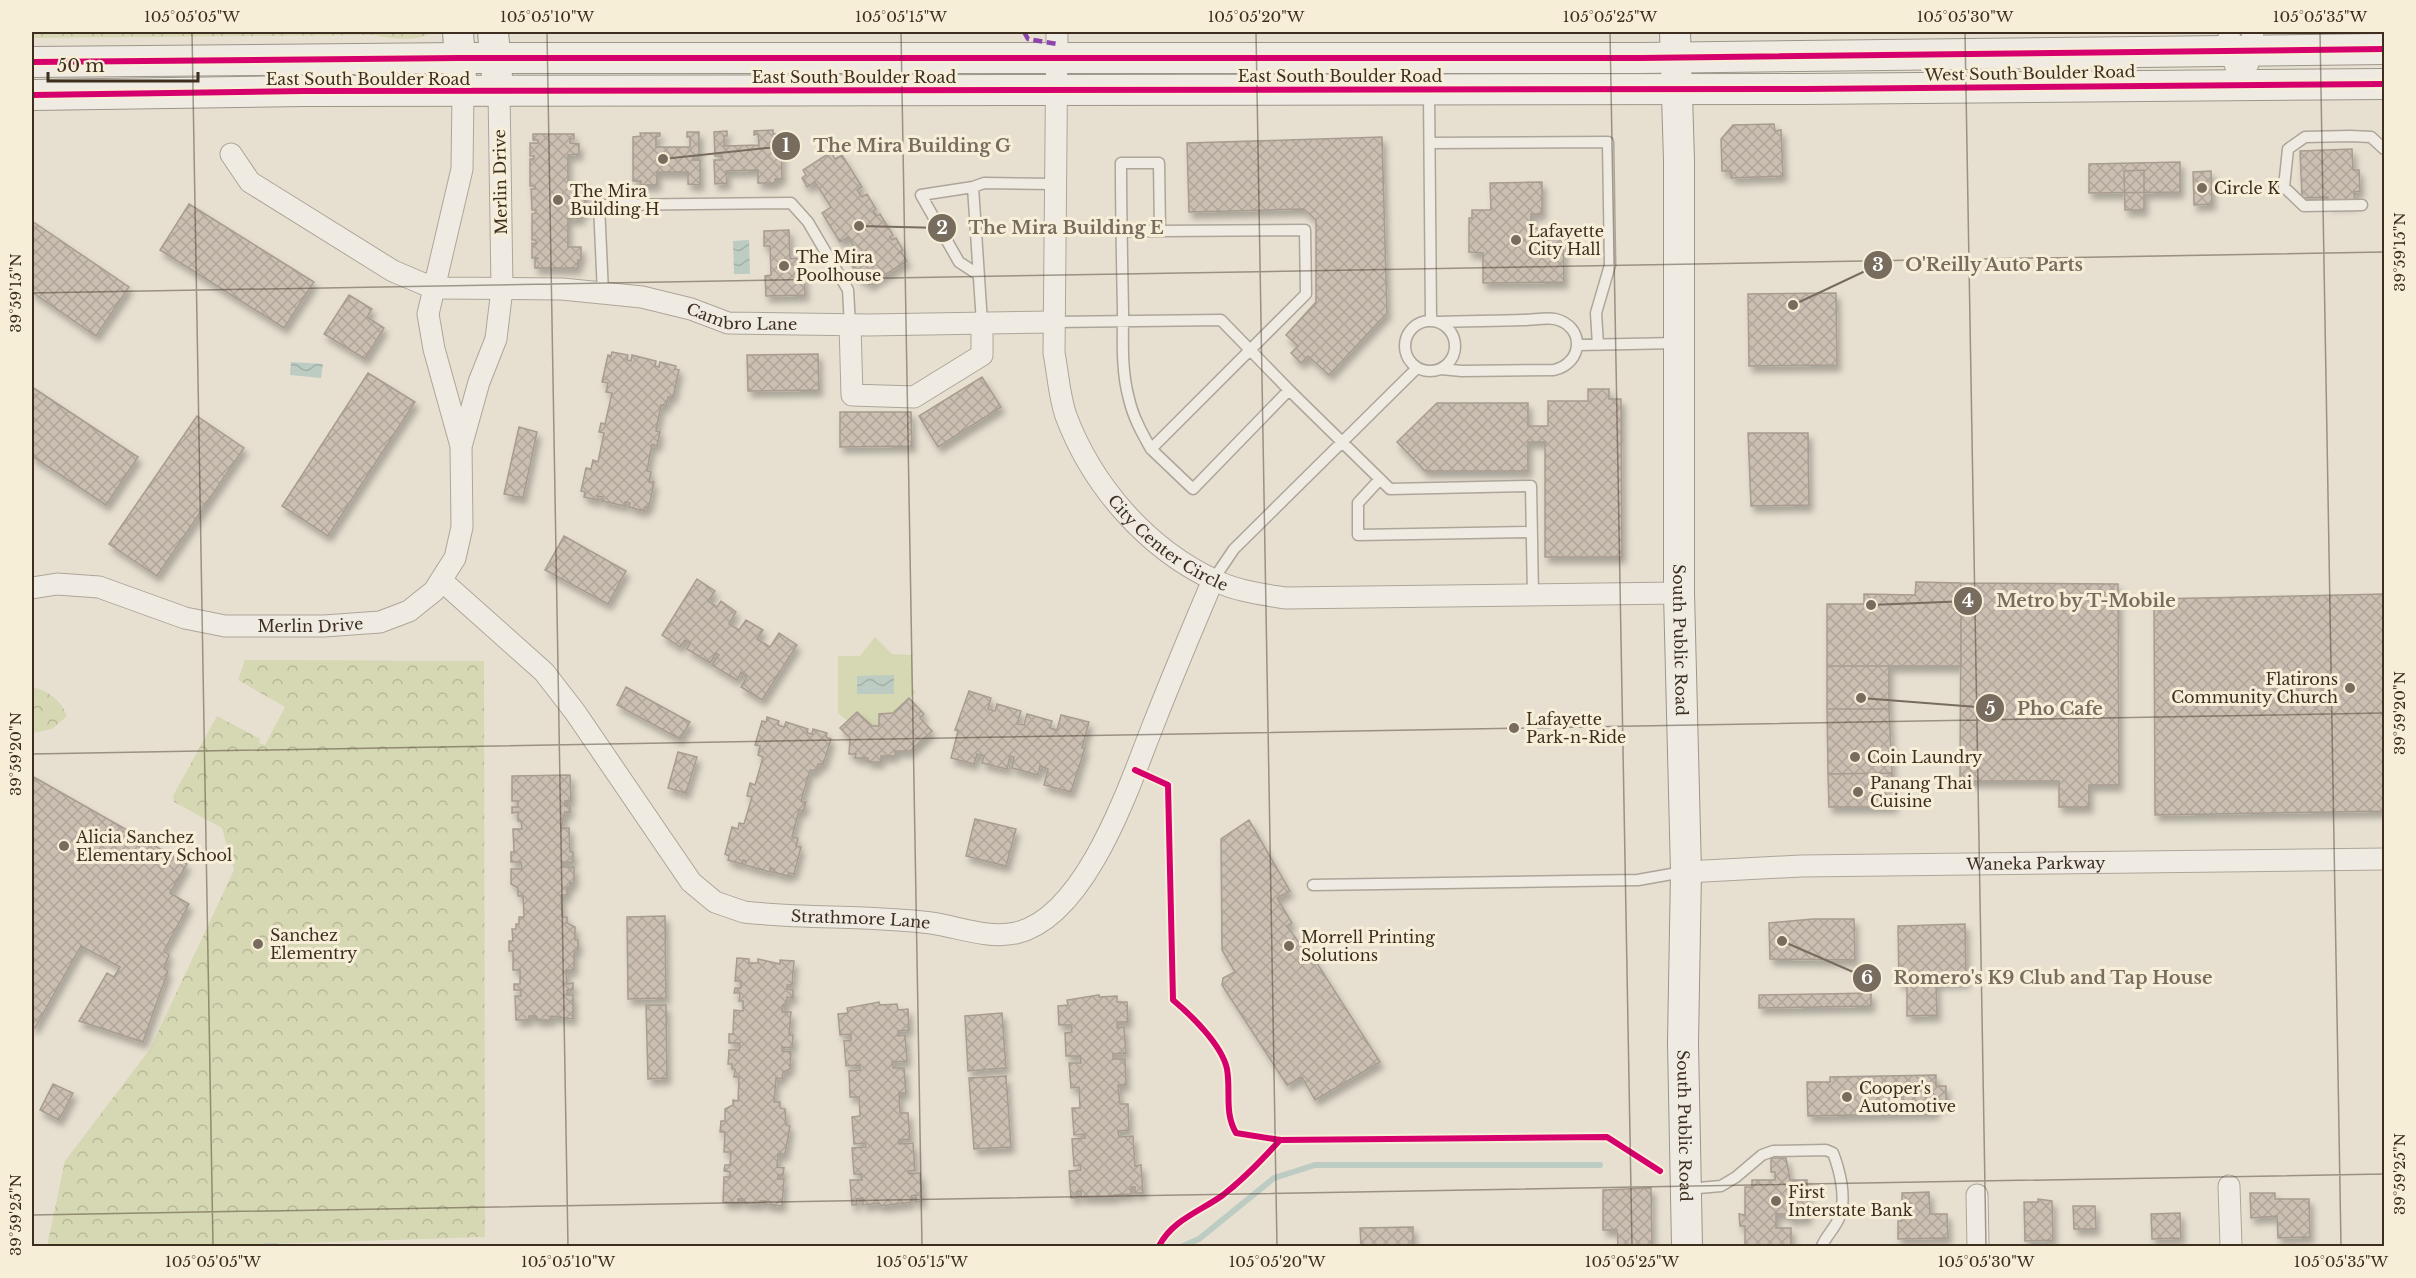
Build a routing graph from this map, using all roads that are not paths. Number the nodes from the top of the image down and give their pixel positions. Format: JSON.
{"nodes":[{"id":1,"x":2241,"y":40,"type":"edge"},
{"id":2,"x":1057,"y":44,"type":"edge"},
{"id":3,"x":1675,"y":44,"type":"edge"},
{"id":4,"x":459,"y":45,"type":"edge"},
{"id":5,"x":494,"y":45,"type":"edge"},
{"id":6,"x":2385,"y":49,"type":"edge"},
{"id":7,"x":32,"y":62,"type":"edge"},
{"id":8,"x":2385,"y":84,"type":"edge"},
{"id":9,"x":2242,"y":85,"type":"junction"},
{"id":10,"x":1676,"y":88,"type":"junction"},
{"id":11,"x":1429,"y":89,"type":"junction"},
{"id":12,"x":1056,"y":90,"type":"junction"},
{"id":13,"x":463,"y":92,"type":"junction"},
{"id":14,"x":499,"y":92,"type":"junction"},
{"id":15,"x":32,"y":95,"type":"edge"},
{"id":16,"x":1430,"y":143,"type":"junction"},
{"id":17,"x":2385,"y":149,"type":"edge"},
{"id":18,"x":231,"y":154,"type":"dead end"},
{"id":19,"x":1055,"y":184,"type":"junction"},
{"id":20,"x":973,"y":187,"type":"junction"},
{"id":21,"x":2362,"y":205,"type":"dead end"},
{"id":22,"x":1121,"y":231,"type":"junction"},
{"id":23,"x":1160,"y":231,"type":"junction"},
{"id":24,"x":979,"y":275,"type":"junction"},
{"id":25,"x":432,"y":288,"type":"junction"},
{"id":26,"x":502,"y":289,"type":"junction"},
{"id":27,"x":603,"y":293,"type":"junction"},
{"id":28,"x":1123,"y":321,"type":"junction"},
{"id":29,"x":1435,"y":321,"type":"junction"},
{"id":30,"x":1054,"y":322,"type":"junction"},
{"id":31,"x":982,"y":323,"type":"junction"},
{"id":32,"x":850,"y":325,"type":"junction"},
{"id":33,"x":1679,"y":343,"type":"junction"},
{"id":34,"x":1578,"y":345,"type":"junction"},
{"id":35,"x":1598,"y":345,"type":"junction"},
{"id":36,"x":1249,"y":350,"type":"junction"},
{"id":37,"x":1417,"y":368,"type":"junction"},
{"id":38,"x":1441,"y":369,"type":"junction"},
{"id":39,"x":1289,"y":390,"type":"junction"},
{"id":40,"x":1341,"y":441,"type":"junction"},
{"id":41,"x":461,"y":446,"type":"junction"},
{"id":42,"x":1151,"y":449,"type":"junction"},
{"id":43,"x":1380,"y":479,"type":"junction"},
{"id":44,"x":1532,"y":531,"type":"junction"},
{"id":45,"x":1213,"y":580,"type":"junction"},
{"id":46,"x":442,"y":581,"type":"junction"},
{"id":47,"x":32,"y":588,"type":"edge"},
{"id":48,"x":1679,"y":593,"type":"junction"},
{"id":49,"x":1533,"y":595,"type":"junction"},
{"id":50,"x":2385,"y":859,"type":"edge"},
{"id":51,"x":1686,"y":872,"type":"junction"},
{"id":52,"x":1313,"y":885,"type":"dead end"},
{"id":53,"x":2229,"y":1186,"type":"dead end"},
{"id":54,"x":1686,"y":1189,"type":"junction"},
{"id":55,"x":1977,"y":1195,"type":"dead end"},
{"id":56,"x":1687,"y":1246,"type":"edge"},
{"id":57,"x":1822,"y":1246,"type":"edge"},
{"id":58,"x":1978,"y":1246,"type":"edge"},
{"id":59,"x":2231,"y":1246,"type":"edge"}],
"edges":[{"from":1,"to":3,"type":"main road","name":"West South Boulder Road"},
{"from":1,"to":6,"type":"main road","name":"West South Boulder Road"},
{"from":1,"to":9,"type":"street"},
{"from":2,"to":3,"type":"main road","name":"East South Boulder Road"},
{"from":2,"to":5,"type":"main road","name":"East South Boulder Road"},
{"from":2,"to":12,"type":"street","name":"City Center Circle"},
{"from":3,"to":10,"type":"main road","name":"South Public Road"},
{"from":4,"to":5,"type":"main road","name":"East South Boulder Road"},
{"from":4,"to":7,"type":"main road","name":"East South Boulder Road"},
{"from":4,"to":13,"type":"main road"},
{"from":5,"to":14,"type":"main road"},
{"from":8,"to":9,"type":"main road","name":"West South Boulder Road"},
{"from":9,"to":10,"type":"main road","name":"West South Boulder Road"},
{"from":10,"to":11,"type":"main road","name":"East South Boulder Road"},
{"from":10,"to":33,"type":"main road","name":"South Public Road"},
{"from":11,"to":12,"type":"main road","name":"East South Boulder Road"},
{"from":11,"to":16,"type":"lane"},
{"from":12,"to":14,"type":"main road","name":"East South Boulder Road"},
{"from":12,"to":19,"type":"street","name":"City Center Circle"},
{"from":13,"to":14,"type":"main road","name":"East South Boulder Road"},
{"from":13,"to":15,"type":"main road","name":"East South Boulder Road"},
{"from":13,"to":25,"type":"street","name":"Merlin Drive"},
{"from":14,"to":26,"type":"street","name":"Merlin Drive"},
{"from":16,"to":29,"type":"lane"},
{"from":16,"to":35,"type":"lane"},
{"from":17,"to":21,"type":"lane"},
{"from":18,"to":25,"type":"street"},
{"from":19,"to":20,"type":"lane"},
{"from":19,"to":30,"type":"street","name":"City Center Circle"},
{"from":20,"to":24,"type":"lane"},
{"from":20,"to":24,"type":"lane"},
{"from":22,"to":23,"type":"lane"},
{"from":22,"to":23,"type":"lane"},
{"from":22,"to":28,"type":"lane"},
{"from":23,"to":36,"type":"lane"},
{"from":24,"to":31,"type":"lane"},
{"from":25,"to":26,"type":"street","name":"Cambro Lane"},
{"from":25,"to":41,"type":"street","name":"Merlin Drive"},
{"from":26,"to":27,"type":"street","name":"Cambro Lane"},
{"from":26,"to":41,"type":"street","name":"Merlin Drive"},
{"from":27,"to":32,"type":"street","name":"Cambro Lane"},
{"from":27,"to":32,"type":"lane"},
{"from":28,"to":30,"type":"lane"},
{"from":28,"to":36,"type":"lane"},
{"from":28,"to":42,"type":"lane"},
{"from":29,"to":34,"type":"lane"},
{"from":29,"to":37,"type":"lane"},
{"from":29,"to":38,"type":"lane"},
{"from":30,"to":31,"type":"street","name":"Cambro Lane"},
{"from":30,"to":45,"type":"street","name":"City Center Circle"},
{"from":31,"to":32,"type":"street","name":"Cambro Lane"},
{"from":31,"to":32,"type":"street"},
{"from":33,"to":35,"type":"lane"},
{"from":33,"to":48,"type":"main road","name":"South Public Road"},
{"from":34,"to":35,"type":"lane"},
{"from":34,"to":38,"type":"lane"},
{"from":36,"to":39,"type":"lane"},
{"from":36,"to":42,"type":"lane"},
{"from":37,"to":38,"type":"lane"},
{"from":37,"to":40,"type":"lane"},
{"from":39,"to":40,"type":"lane"},
{"from":39,"to":42,"type":"lane"},
{"from":40,"to":43,"type":"lane"},
{"from":40,"to":45,"type":"lane"},
{"from":41,"to":46,"type":"street","name":"Merlin Drive"},
{"from":43,"to":44,"type":"lane"},
{"from":43,"to":44,"type":"lane"},
{"from":44,"to":49,"type":"lane"},
{"from":45,"to":46,"type":"street","name":"Strathmore Lane"},
{"from":45,"to":49,"type":"street","name":"City Center Circle"},
{"from":46,"to":47,"type":"street","name":"Merlin Drive"},
{"from":48,"to":49,"type":"street","name":"City Center Circle"},
{"from":48,"to":51,"type":"main road","name":"South Public Road"},
{"from":50,"to":51,"type":"street","name":"Waneka Parkway"},
{"from":51,"to":52,"type":"lane"},
{"from":51,"to":54,"type":"main road","name":"South Public Road"},
{"from":53,"to":59,"type":"street"},
{"from":54,"to":56,"type":"main road","name":"South Public Road"},
{"from":54,"to":57,"type":"lane"},
{"from":55,"to":58,"type":"street"}]}
